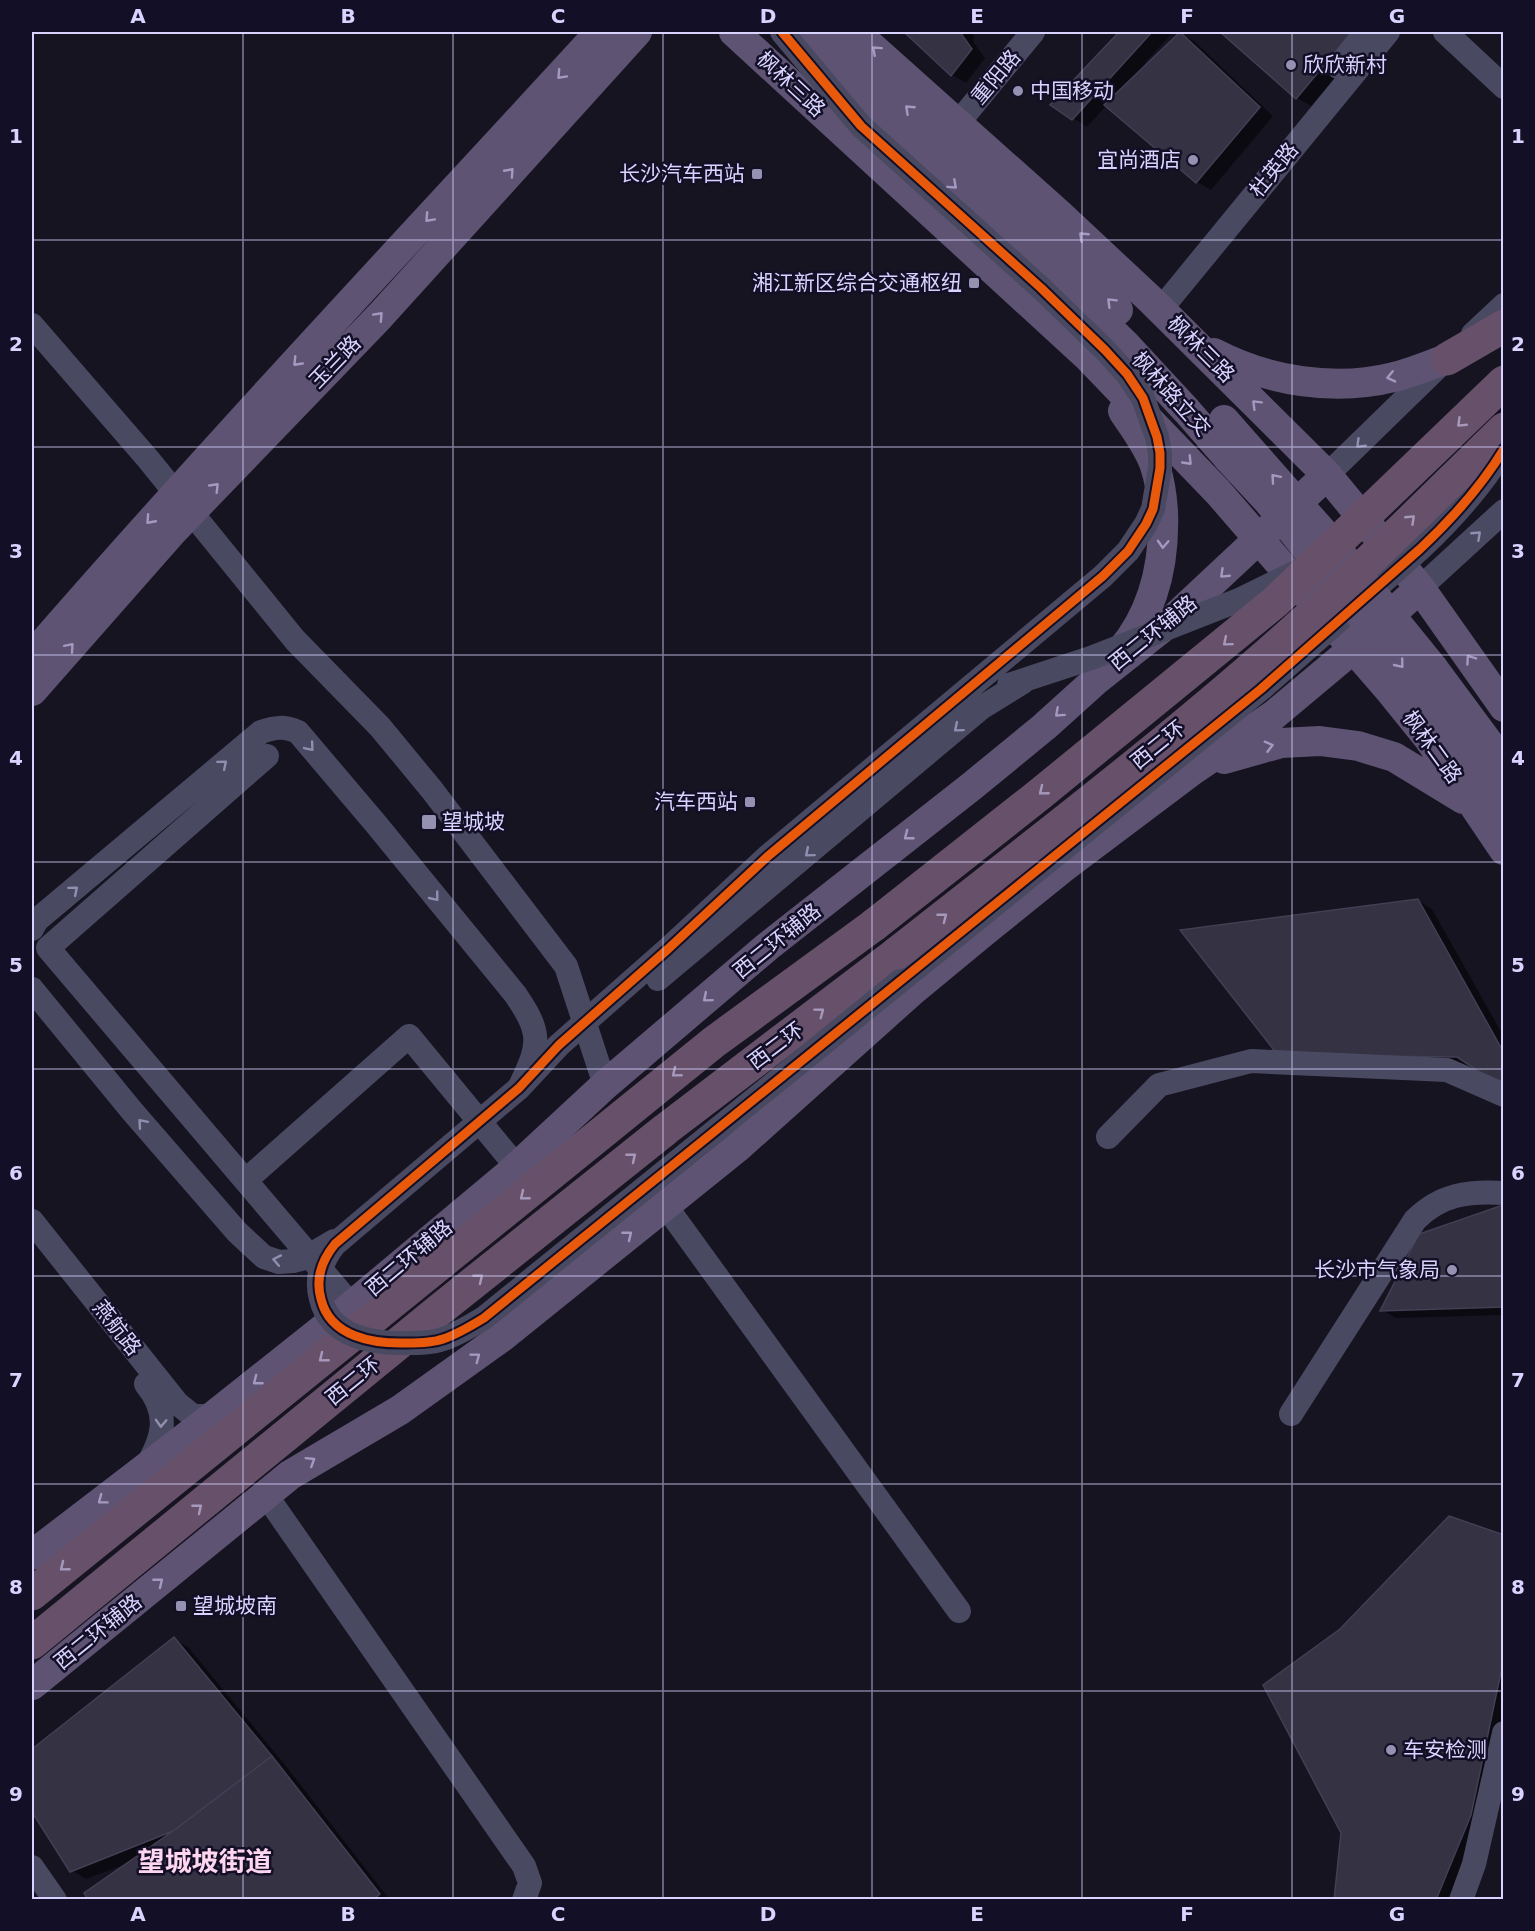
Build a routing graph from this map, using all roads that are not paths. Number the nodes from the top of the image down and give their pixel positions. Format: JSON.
{"nodes":[{"id":1,"x":600,"y":32,"type":"edge"},
{"id":2,"x":637,"y":32,"type":"edge"},
{"id":3,"x":734,"y":32,"type":"edge"},
{"id":4,"x":782,"y":32,"type":"edge"},
{"id":5,"x":787,"y":32,"type":"edge"},
{"id":6,"x":824,"y":32,"type":"edge"},
{"id":7,"x":855,"y":32,"type":"edge"},
{"id":8,"x":1019,"y":32,"type":"edge"},
{"id":9,"x":1033,"y":32,"type":"edge"},
{"id":10,"x":1366,"y":32,"type":"edge"},
{"id":11,"x":1388,"y":32,"type":"edge"},
{"id":12,"x":1445,"y":32,"type":"edge"},
{"id":13,"x":1458,"y":32,"type":"edge"},
{"id":14,"x":1503,"y":75,"type":"edge"},
{"id":15,"x":1503,"y":87,"type":"edge"},
{"id":16,"x":954,"y":120,"type":"junction"},
{"id":17,"x":1157,"y":305,"type":"junction"},
{"id":18,"x":1503,"y":305,"type":"edge"},
{"id":19,"x":32,"y":325,"type":"edge"},
{"id":20,"x":1503,"y":326,"type":"edge"},
{"id":21,"x":1187,"y":334,"type":"junction"},
{"id":22,"x":1089,"y":358,"type":"junction"},
{"id":23,"x":1447,"y":359,"type":"junction"},
{"id":24,"x":1503,"y":382,"type":"edge"},
{"id":25,"x":1503,"y":429,"type":"edge"},
{"id":26,"x":1503,"y":449,"type":"edge"},
{"id":27,"x":1327,"y":476,"type":"junction"},
{"id":28,"x":183,"y":502,"type":"junction"},
{"id":29,"x":1503,"y":511,"type":"edge"},
{"id":30,"x":1259,"y":540,"type":"junction"},
{"id":31,"x":1336,"y":545,"type":"junction"},
{"id":32,"x":1420,"y":588,"type":"junction"},
{"id":33,"x":1354,"y":648,"type":"junction"},
{"id":34,"x":32,"y":656,"type":"edge"},
{"id":35,"x":1095,"y":681,"type":"junction"},
{"id":36,"x":1023,"y":682,"type":"junction"},
{"id":37,"x":32,"y":691,"type":"edge"},
{"id":38,"x":951,"y":702,"type":"junction"},
{"id":39,"x":1503,"y":707,"type":"edge"},
{"id":40,"x":267,"y":756,"type":"dead end"},
{"id":41,"x":1503,"y":764,"type":"edge"},
{"id":42,"x":1193,"y":770,"type":"junction"},
{"id":43,"x":1489,"y":806,"type":"edge"},
{"id":44,"x":1503,"y":850,"type":"edge"},
{"id":45,"x":32,"y":929,"type":"edge"},
{"id":46,"x":32,"y":989,"type":"edge"},
{"id":47,"x":605,"y":1085,"type":"junction"},
{"id":48,"x":519,"y":1088,"type":"junction"},
{"id":49,"x":1503,"y":1095,"type":"edge"},
{"id":50,"x":1108,"y":1137,"type":"dead end"},
{"id":51,"x":517,"y":1167,"type":"junction"},
{"id":52,"x":246,"y":1180,"type":"junction"},
{"id":53,"x":1503,"y":1193,"type":"edge"},
{"id":54,"x":664,"y":1205,"type":"junction"},
{"id":55,"x":32,"y":1221,"type":"edge"},
{"id":56,"x":348,"y":1232,"type":"junction"},
{"id":57,"x":32,"y":1242,"type":"edge"},
{"id":58,"x":352,"y":1305,"type":"junction"},
{"id":59,"x":1291,"y":1414,"type":"dead end"},
{"id":60,"x":213,"y":1416,"type":"junction"},
{"id":61,"x":146,"y":1467,"type":"junction"},
{"id":62,"x":266,"y":1495,"type":"junction"},
{"id":63,"x":32,"y":1555,"type":"edge"},
{"id":64,"x":32,"y":1594,"type":"edge"},
{"id":65,"x":959,"y":1611,"type":"dead end"},
{"id":66,"x":32,"y":1643,"type":"edge"},
{"id":67,"x":32,"y":1685,"type":"edge"},
{"id":68,"x":1503,"y":1733,"type":"edge"},
{"id":69,"x":32,"y":1867,"type":"edge"},
{"id":70,"x":55,"y":1899,"type":"edge"},
{"id":71,"x":524,"y":1899,"type":"edge"},
{"id":72,"x":1461,"y":1899,"type":"edge"}],
"edges":[{"from":1,"to":28,"type":"main road","name":"玉兰路","one_way":true},
{"from":28,"to":2,"type":"main road","name":"玉兰路","one_way":true},
{"from":3,"to":22,"type":"main road","name":"枫林三路"},
{"from":4,"to":38,"type":"street","bridge":true},
{"from":5,"to":43,"type":"main road","name":"枫林路立交","one_way":true,"bridge":true},
{"from":41,"to":6,"type":"main road","name":"枫林路立交","one_way":true,"bridge":true},
{"from":16,"to":7,"type":"main road","name":"枫林三路","one_way":true},
{"from":8,"to":16,"type":"street","name":"重阳路"},
{"from":9,"to":16,"type":"street","name":"重阳路"},
{"from":10,"to":17,"type":"street","name":"杜英路"},
{"from":11,"to":17,"type":"street","name":"杜英路"},
{"from":12,"to":15,"type":"street"},
{"from":13,"to":14,"type":"street"},
{"from":17,"to":16,"type":"main road","name":"枫林三路","one_way":true},
{"from":17,"to":21,"type":"main road","name":"枫林三路"},
{"from":18,"to":23,"type":"street","name":"西二环辅路"},
{"from":19,"to":28,"type":"street"},
{"from":20,"to":23,"type":"highway"},
{"from":23,"to":21,"type":"main road","one_way":true},
{"from":27,"to":21,"type":"main road","name":"枫林三路","one_way":true},
{"from":22,"to":30,"type":"main road","name":"枫林三路","one_way":true},
{"from":22,"to":35,"type":"main road","one_way":true},
{"from":23,"to":27,"type":"street","name":"西二环辅路","one_way":true},
{"from":24,"to":31,"type":"highway","name":"西二环","one_way":true,"bridge":true},
{"from":66,"to":25,"type":"highway","name":"西二环","one_way":true,"bridge":true},
{"from":26,"to":56,"type":"street","bridge":true},
{"from":27,"to":30,"type":"main road","name":"西二环辅路"},
{"from":27,"to":32,"type":"main road","name":"枫林三路"},
{"from":28,"to":34,"type":"main road","name":"玉兰路","one_way":true},
{"from":37,"to":28,"type":"main road","name":"玉兰路","one_way":true},
{"from":28,"to":47,"type":"street"},
{"from":32,"to":29,"type":"street","one_way":true},
{"from":30,"to":33,"type":"main road","name":"枫林三路"},
{"from":30,"to":35,"type":"main road","name":"西二环辅路","one_way":true},
{"from":31,"to":36,"type":"street","bridge":true},
{"from":31,"to":64,"type":"highway","name":"西二环","one_way":true,"bridge":true},
{"from":32,"to":33,"type":"main road","name":"西二环辅路"},
{"from":39,"to":32,"type":"main road","name":"枫林三路","one_way":true},
{"from":33,"to":42,"type":"main road","name":"西二环辅路"},
{"from":33,"to":43,"type":"main road","name":"枫林二路"},
{"from":35,"to":47,"type":"main road","name":"西二环辅路","one_way":true},
{"from":36,"to":38,"type":"street","bridge":true},
{"from":36,"to":48,"type":"street","one_way":true,"bridge":true},
{"from":38,"to":48,"type":"street","bridge":true},
{"from":40,"to":52,"type":"street"},
{"from":42,"to":43,"type":"main road","one_way":true},
{"from":42,"to":54,"type":"main road","name":"西二环辅路"},
{"from":43,"to":44,"type":"main road","name":"枫林二路"},
{"from":45,"to":48,"type":"street","one_way":true},
{"from":56,"to":46,"type":"street","one_way":true,"bridge":true},
{"from":47,"to":51,"type":"main road","name":"西二环辅路"},
{"from":48,"to":56,"type":"street","bridge":true},
{"from":49,"to":50,"type":"street"},
{"from":51,"to":52,"type":"street"},
{"from":51,"to":58,"type":"main road","name":"西二环辅路"},
{"from":52,"to":58,"type":"street"},
{"from":53,"to":59,"type":"street"},
{"from":62,"to":54,"type":"main road","name":"西二环辅路","one_way":true},
{"from":54,"to":65,"type":"street"},
{"from":55,"to":60,"type":"street","name":"燕航路"},
{"from":57,"to":61,"type":"street","name":"燕航路","one_way":true},
{"from":58,"to":60,"type":"main road","name":"西二环辅路","one_way":true},
{"from":60,"to":61,"type":"main road","name":"西二环辅路"},
{"from":61,"to":63,"type":"main road","name":"西二环辅路","one_way":true},
{"from":67,"to":62,"type":"main road","name":"西二环辅路","one_way":true},
{"from":62,"to":71,"type":"street"},
{"from":68,"to":72,"type":"street"},
{"from":69,"to":70,"type":"street"}]}
